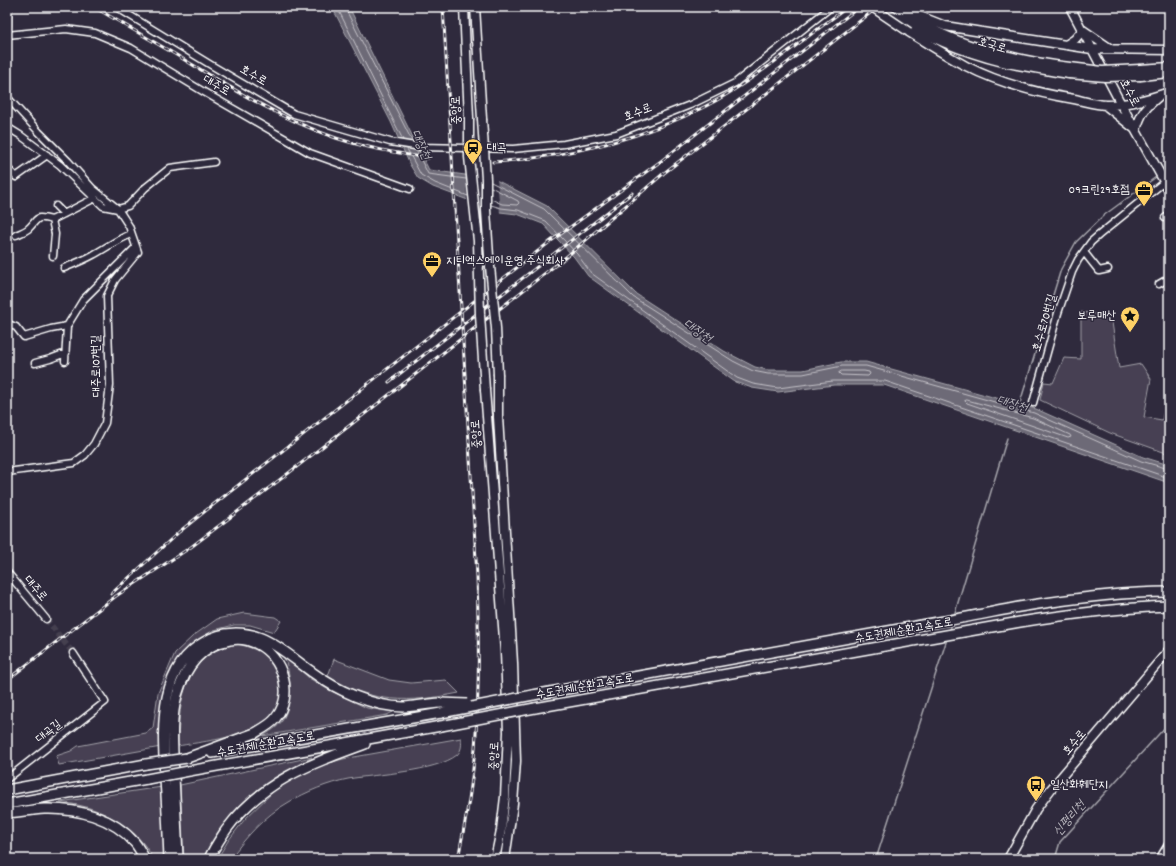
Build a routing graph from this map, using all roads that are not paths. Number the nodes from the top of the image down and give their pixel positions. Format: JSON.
{"nodes":[{"id":1,"x":8,"y":7,"type":"edge"},
{"id":2,"x":116,"y":7,"type":"edge"},
{"id":3,"x":464,"y":7,"type":"edge"},
{"id":4,"x":475,"y":7,"type":"edge"},
{"id":5,"x":831,"y":7,"type":"edge"},
{"id":6,"x":872,"y":7,"type":"edge"},
{"id":7,"x":878,"y":7,"type":"edge"},
{"id":8,"x":885,"y":7,"type":"edge"},
{"id":9,"x":897,"y":7,"type":"edge"},
{"id":10,"x":1070,"y":7,"type":"edge"},
{"id":11,"x":913,"y":24,"type":"junction"},
{"id":12,"x":7,"y":26,"type":"edge"},
{"id":13,"x":1083,"y":30,"type":"junction"},
{"id":14,"x":7,"y":35,"type":"edge"},
{"id":15,"x":1066,"y":45,"type":"junction"},
{"id":16,"x":1092,"y":49,"type":"junction"},
{"id":17,"x":1112,"y":49,"type":"junction"},
{"id":18,"x":1169,"y":50,"type":"edge"},
{"id":19,"x":1169,"y":67,"type":"edge"},
{"id":20,"x":1140,"y":73,"type":"junction"},
{"id":21,"x":1169,"y":73,"type":"edge"},
{"id":22,"x":1165,"y":93,"type":"edge"},
{"id":23,"x":7,"y":97,"type":"edge"},
{"id":24,"x":1121,"y":104,"type":"junction"},
{"id":25,"x":1105,"y":105,"type":"junction"},
{"id":26,"x":7,"y":127,"type":"edge"},
{"id":27,"x":1136,"y":130,"type":"junction"},
{"id":28,"x":47,"y":155,"type":"junction"},
{"id":29,"x":214,"y":162,"type":"dead end"},
{"id":30,"x":7,"y":168,"type":"edge"},
{"id":31,"x":1168,"y":185,"type":"edge"},
{"id":32,"x":410,"y":189,"type":"dead end"},
{"id":33,"x":95,"y":198,"type":"junction"},
{"id":34,"x":56,"y":206,"type":"dead end"},
{"id":35,"x":118,"y":209,"type":"junction"},
{"id":36,"x":64,"y":214,"type":"junction"},
{"id":37,"x":52,"y":220,"type":"junction"},
{"id":38,"x":131,"y":234,"type":"junction"},
{"id":39,"x":16,"y":235,"type":"dead end"},
{"id":40,"x":136,"y":248,"type":"junction"},
{"id":41,"x":1084,"y":252,"type":"junction"},
{"id":42,"x":53,"y":256,"type":"dead end"},
{"id":43,"x":64,"y":268,"type":"dead end"},
{"id":44,"x":1108,"y":269,"type":"dead end"},
{"id":45,"x":1168,"y":280,"type":"edge"},
{"id":46,"x":1159,"y":284,"type":"dead end"},
{"id":47,"x":8,"y":324,"type":"edge"},
{"id":48,"x":67,"y":326,"type":"junction"},
{"id":49,"x":66,"y":353,"type":"junction"},
{"id":50,"x":65,"y":361,"type":"dead end"},
{"id":51,"x":35,"y":363,"type":"dead end"},
{"id":52,"x":1033,"y":403,"type":"dead end"},
{"id":53,"x":7,"y":472,"type":"edge"},
{"id":54,"x":7,"y":572,"type":"edge"},
{"id":55,"x":1169,"y":592,"type":"edge"},
{"id":56,"x":1169,"y":606,"type":"edge"},
{"id":57,"x":46,"y":619,"type":"tunnel mouth"},
{"id":58,"x":1169,"y":650,"type":"edge"},
{"id":59,"x":72,"y":653,"type":"tunnel mouth"},
{"id":60,"x":440,"y":708,"type":"junction"},
{"id":61,"x":389,"y":736,"type":"junction"},
{"id":62,"x":187,"y":758,"type":"junction"},
{"id":63,"x":7,"y":779,"type":"edge"},
{"id":64,"x":7,"y":790,"type":"edge"},
{"id":65,"x":10,"y":808,"type":"edge"},
{"id":66,"x":1169,"y":846,"type":"edge"},
{"id":67,"x":145,"y":859,"type":"edge"},
{"id":68,"x":169,"y":859,"type":"edge"},
{"id":69,"x":178,"y":859,"type":"edge"},
{"id":70,"x":209,"y":859,"type":"edge"},
{"id":71,"x":495,"y":859,"type":"edge"},
{"id":72,"x":505,"y":859,"type":"edge"},
{"id":73,"x":1008,"y":859,"type":"edge"},
{"id":74,"x":1162,"y":859,"type":"edge"}],
"edges":[{"from":1,"to":12,"type":"street"},
{"from":2,"to":5,"type":"street","name":"호수로"},
{"from":3,"to":71,"type":"main road","name":"중앙로","bridge":true},
{"from":4,"to":72,"type":"main road","name":"중앙로","bridge":true},
{"from":6,"to":11,"type":"main road","bridge":true},
{"from":7,"to":11,"type":"main road"},
{"from":8,"to":11,"type":"main road"},
{"from":9,"to":11,"type":"main road"},
{"from":10,"to":13,"type":"main road","name":"호수로"},
{"from":11,"to":15,"type":"main road"},
{"from":11,"to":20,"type":"main road","name":"호국로","bridge":true},
{"from":11,"to":25,"type":"main road"},
{"from":13,"to":15,"type":"main road"},
{"from":13,"to":16,"type":"main road","name":"호수로"},
{"from":13,"to":17,"type":"main road"},
{"from":14,"to":32,"type":"street","name":"대주로"},
{"from":15,"to":16,"type":"main road"},
{"from":16,"to":17,"type":"main road"},
{"from":16,"to":24,"type":"main road","name":"호수로"},
{"from":17,"to":18,"type":"main road"},
{"from":19,"to":20,"type":"main road"},
{"from":20,"to":21,"type":"main road"},
{"from":22,"to":24,"type":"main road"},
{"from":22,"to":27,"type":"main road"},
{"from":23,"to":35,"type":"street"},
{"from":24,"to":25,"type":"main road"},
{"from":24,"to":27,"type":"main road","name":"호수로"},
{"from":25,"to":27,"type":"main road"},
{"from":26,"to":28,"type":"street"},
{"from":27,"to":31,"type":"main road","name":"호수로"},
{"from":28,"to":30,"type":"street"},
{"from":28,"to":33,"type":"street"},
{"from":29,"to":35,"type":"street"},
{"from":31,"to":41,"type":"street","name":"호수로70번길"},
{"from":33,"to":35,"type":"street"},
{"from":33,"to":36,"type":"street"},
{"from":34,"to":36,"type":"street"},
{"from":35,"to":38,"type":"street"},
{"from":36,"to":37,"type":"street"},
{"from":37,"to":39,"type":"street"},
{"from":37,"to":42,"type":"street"},
{"from":38,"to":40,"type":"street"},
{"from":38,"to":43,"type":"street"},
{"from":40,"to":48,"type":"street"},
{"from":40,"to":53,"type":"street","name":"대주로107번길"},
{"from":41,"to":44,"type":"street"},
{"from":41,"to":52,"type":"street","name":"호수로70번길"},
{"from":45,"to":46,"type":"street"},
{"from":47,"to":48,"type":"street"},
{"from":48,"to":49,"type":"street"},
{"from":49,"to":50,"type":"street"},
{"from":49,"to":51,"type":"street"},
{"from":54,"to":57,"type":"street","name":"대주로"},
{"from":55,"to":60,"type":"highway","name":"수도권제1순환고속도로","bridge":true},
{"from":56,"to":61,"type":"highway","name":"수도권제1순환고속도로","bridge":true},
{"from":58,"to":73,"type":"main road","name":"호수로"},
{"from":59,"to":63,"type":"street","name":"대곡길"},
{"from":60,"to":62,"type":"highway","name":"수도권제1순환고속도로"},
{"from":60,"to":68,"type":"highway"},
{"from":61,"to":65,"type":"highway","name":"수도권제1순환고속도로","bridge":true},
{"from":61,"to":70,"type":"highway"},
{"from":62,"to":64,"type":"highway","name":"수도권제1순환고속도로","bridge":true},
{"from":62,"to":69,"type":"highway"},
{"from":65,"to":67,"type":"highway"},
{"from":66,"to":74,"type":"highway"}]}
